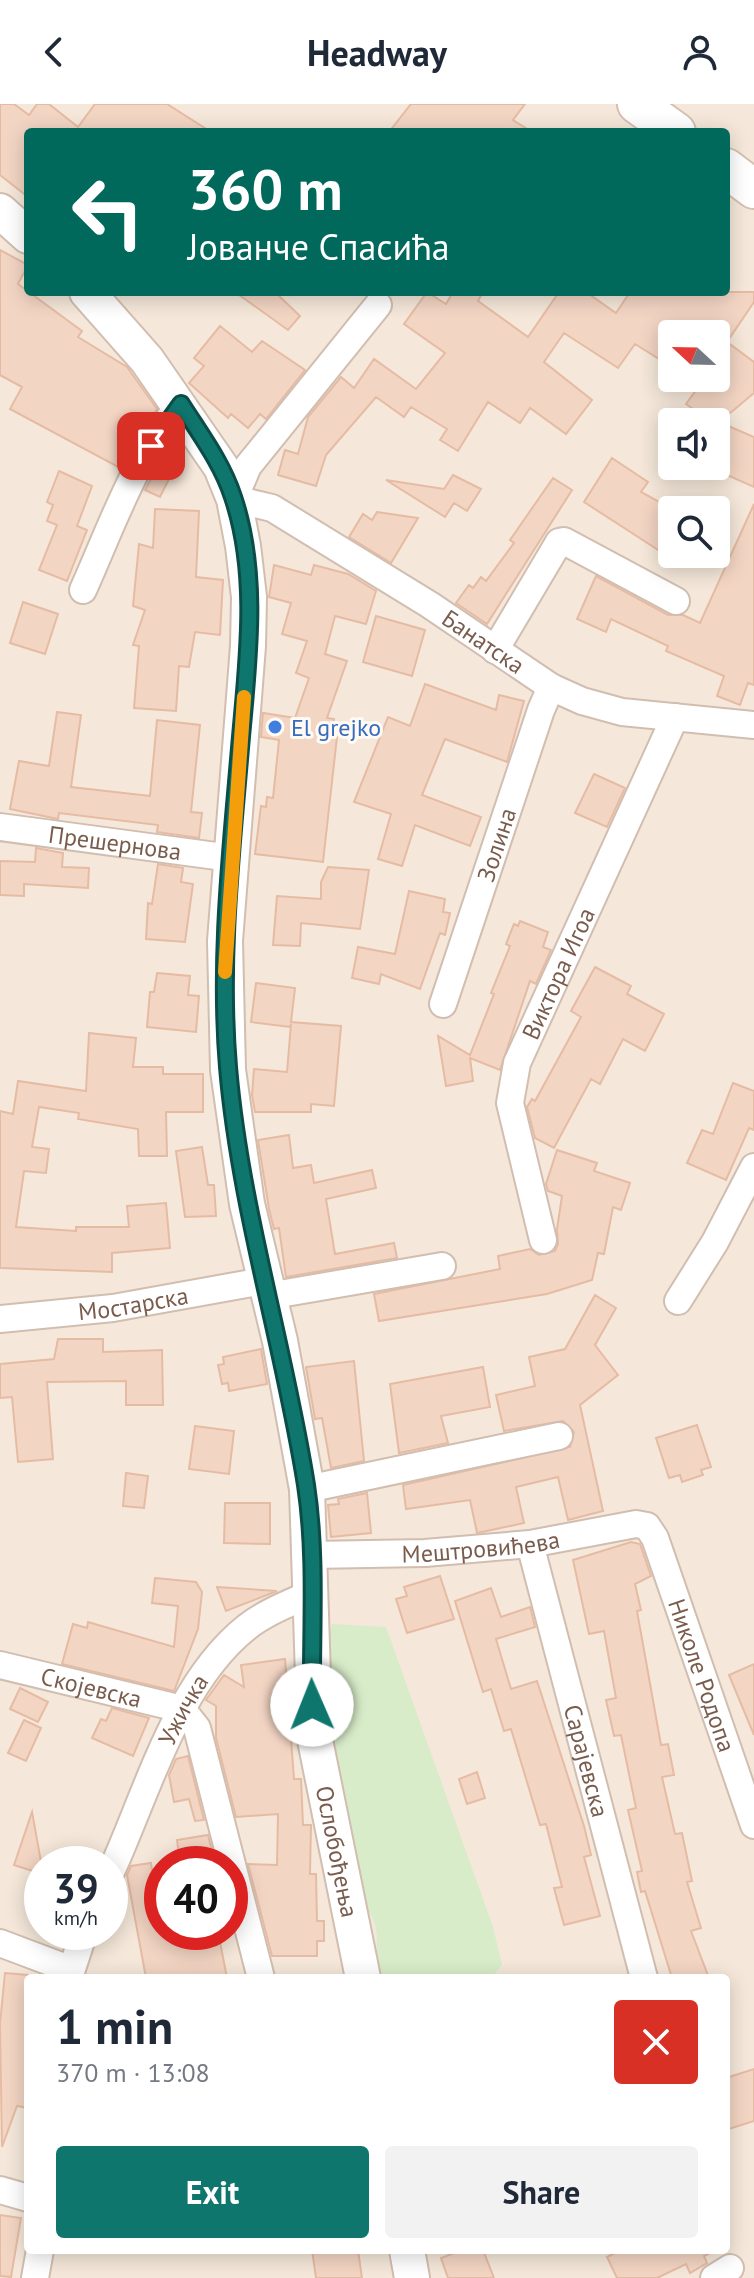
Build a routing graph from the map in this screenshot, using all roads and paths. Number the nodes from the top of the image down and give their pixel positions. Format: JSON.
{"nodes":[{"id":1,"x":637,"y":104,"type":"edge"},
{"id":2,"x":670,"y":128,"type":"edge"},
{"id":3,"x":730,"y":171,"type":"edge"},
{"id":4,"x":754,"y":189,"type":"edge"},
{"id":5,"x":90,"y":296,"type":"edge"},
{"id":6,"x":378,"y":305,"type":"dead end"},
{"id":7,"x":181,"y":404,"type":"junction"},
{"id":8,"x":234,"y":499,"type":"junction"},
{"id":9,"x":83,"y":590,"type":"dead end"},
{"id":10,"x":676,"y":601,"type":"dead end"},
{"id":11,"x":495,"y":650,"type":"junction"},
{"id":12,"x":551,"y":687,"type":"junction"},
{"id":13,"x":675,"y":717,"type":"junction"},
{"id":14,"x":754,"y":725,"type":"edge"},
{"id":15,"x":0,"y":827,"type":"edge"},
{"id":16,"x":231,"y":858,"type":"junction"},
{"id":17,"x":443,"y":1004,"type":"dead end"},
{"id":18,"x":754,"y":1167,"type":"edge"},
{"id":19,"x":543,"y":1240,"type":"dead end"},
{"id":20,"x":442,"y":1266,"type":"dead end"},
{"id":21,"x":266,"y":1289,"type":"junction"},
{"id":22,"x":678,"y":1301,"type":"dead end"},
{"id":23,"x":0,"y":1319,"type":"edge"},
{"id":24,"x":559,"y":1436,"type":"dead end"},
{"id":25,"x":307,"y":1489,"type":"junction"},
{"id":26,"x":647,"y":1526,"type":"joint"},
{"id":27,"x":530,"y":1544,"type":"junction"},
{"id":28,"x":311,"y":1555,"type":"junction"},
{"id":29,"x":312,"y":1593,"type":"junction"},
{"id":30,"x":0,"y":1665,"type":"edge"},
{"id":31,"x":182,"y":1709,"type":"junction"},
{"id":32,"x":754,"y":1825,"type":"edge"},
{"id":33,"x":122,"y":1846,"type":"edge"},
{"id":34,"x":0,"y":1943,"type":"edge"},
{"id":35,"x":77,"y":1950,"type":"edge"},
{"id":36,"x":69,"y":1973,"type":"edge"},
{"id":37,"x":260,"y":1974,"type":"edge"},
{"id":38,"x":362,"y":1974,"type":"edge"},
{"id":39,"x":643,"y":1974,"type":"edge"},
{"id":40,"x":0,"y":2190,"type":"edge"},
{"id":41,"x":24,"y":2197,"type":"edge"},
{"id":42,"x":39,"y":2254,"type":"edge"},
{"id":43,"x":408,"y":2254,"type":"edge"},
{"id":44,"x":35,"y":2278,"type":"edge"},
{"id":45,"x":412,"y":2278,"type":"edge"}],
"edges":[{"from":1,"to":2,"type":"main road"},
{"from":3,"to":4,"type":"main road"},
{"from":5,"to":7,"type":"street","name":"Ослобођења"},
{"from":6,"to":8,"type":"street"},
{"from":7,"to":8,"type":"street","name":"Ослобођења"},
{"from":7,"to":9,"type":"street"},
{"from":8,"to":11,"type":"street","name":"Банатска"},
{"from":8,"to":16,"type":"street","name":"Ослобођења"},
{"from":10,"to":11,"type":"street"},
{"from":11,"to":12,"type":"street","name":"Банатска"},
{"from":12,"to":13,"type":"street","name":"Банатска"},
{"from":12,"to":17,"type":"street","name":"Золина"},
{"from":13,"to":14,"type":"street","name":"Банатска"},
{"from":13,"to":19,"type":"street","name":"Виктора Игоа"},
{"from":15,"to":16,"type":"street","name":"Прешернова"},
{"from":16,"to":21,"type":"street","name":"Ослобођења"},
{"from":18,"to":22,"type":"street"},
{"from":20,"to":21,"type":"street"},
{"from":21,"to":23,"type":"street","name":"Мостарска"},
{"from":21,"to":25,"type":"street","name":"Ослобођења"},
{"from":24,"to":25,"type":"street"},
{"from":25,"to":28,"type":"street","name":"Ослобођења"},
{"from":26,"to":27,"type":"street","name":"Мештровићева"},
{"from":26,"to":32,"type":"street","name":"Николе Родопа"},
{"from":27,"to":28,"type":"street","name":"Мештровићева"},
{"from":27,"to":39,"type":"street","name":"Сарајевска"},
{"from":28,"to":29,"type":"street","name":"Ослобођења"},
{"from":29,"to":31,"type":"street","name":"Ужичка"},
{"from":29,"to":38,"type":"street","name":"Ослобођења"},
{"from":30,"to":31,"type":"street","name":"Скојевска"},
{"from":31,"to":33,"type":"street","name":"Ужичка"},
{"from":31,"to":37,"type":"street"},
{"from":34,"to":36,"type":"street"},
{"from":35,"to":36,"type":"street"},
{"from":40,"to":41,"type":"street"},
{"from":42,"to":44,"type":"street"},
{"from":43,"to":45,"type":"street"}]}
